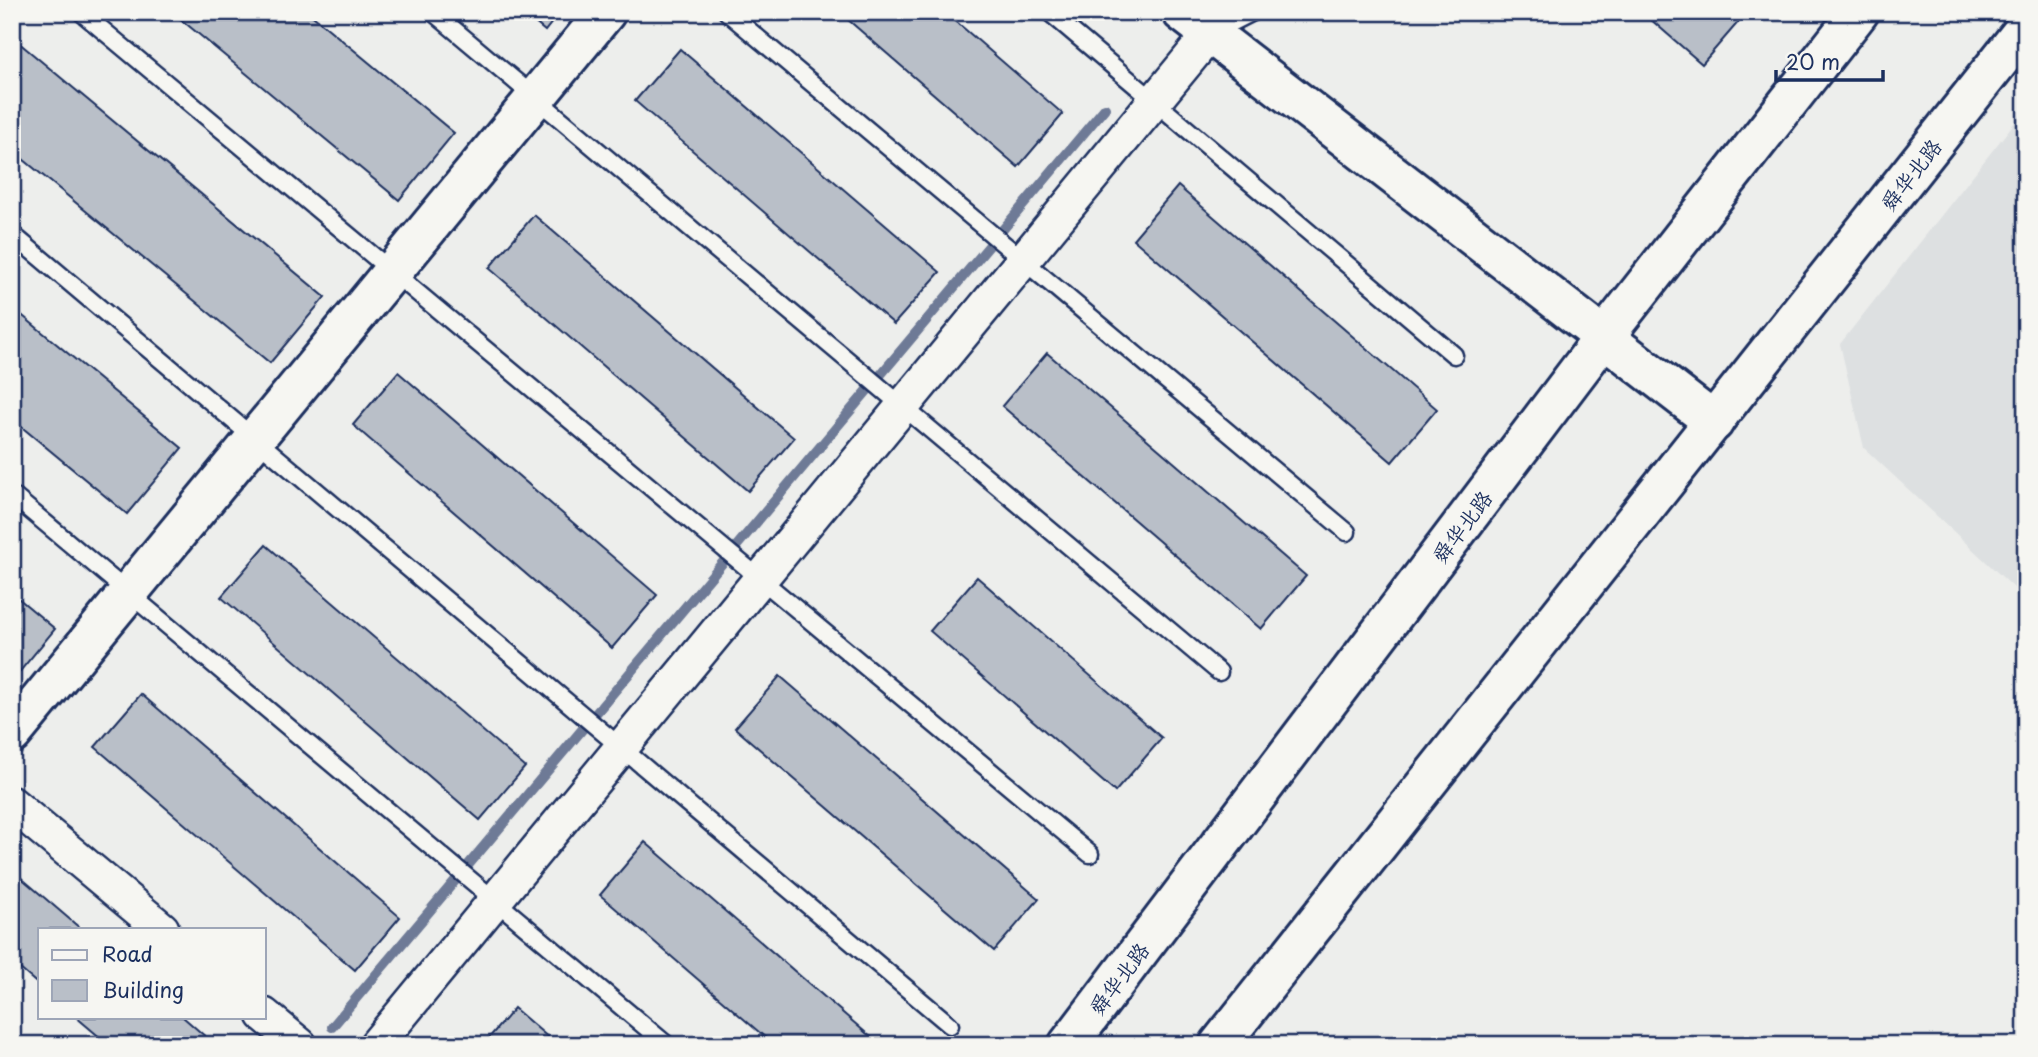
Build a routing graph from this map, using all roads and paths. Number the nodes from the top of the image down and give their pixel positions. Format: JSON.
{"nodes":[{"id":1,"x":81,"y":12,"type":"edge"},
{"id":2,"x":433,"y":12,"type":"edge"},
{"id":3,"x":606,"y":12,"type":"edge"},
{"id":4,"x":727,"y":12,"type":"edge"},
{"id":5,"x":1049,"y":12,"type":"edge"},
{"id":6,"x":1253,"y":12,"type":"edge"},
{"id":7,"x":1860,"y":12,"type":"edge"},
{"id":8,"x":1195,"y":23,"type":"edge"},
{"id":9,"x":2026,"y":27,"type":"edge"},
{"id":10,"x":536,"y":98,"type":"junction"},
{"id":11,"x":1154,"y":101,"type":"junction"},
{"id":12,"x":12,"y":234,"type":"edge"},
{"id":13,"x":1016,"y":255,"type":"junction"},
{"id":14,"x":392,"y":272,"type":"junction"},
{"id":15,"x":1604,"y":337,"type":"junction"},
{"id":16,"x":1454,"y":355,"type":"dead end"},
{"id":17,"x":895,"y":400,"type":"junction"},
{"id":18,"x":1714,"y":422,"type":"junction"},
{"id":19,"x":255,"y":439,"type":"junction"},
{"id":20,"x":12,"y":495,"type":"edge"},
{"id":21,"x":1347,"y":532,"type":"dead end"},
{"id":22,"x":751,"y":572,"type":"junction"},
{"id":23,"x":128,"y":593,"type":"junction"},
{"id":24,"x":1219,"y":671,"type":"dead end"},
{"id":25,"x":12,"y":734,"type":"edge"},
{"id":26,"x":612,"y":740,"type":"junction"},
{"id":27,"x":12,"y":804,"type":"edge"},
{"id":28,"x":1090,"y":855,"type":"dead end"},
{"id":29,"x":485,"y":892,"type":"junction"},
{"id":30,"x":161,"y":928,"type":"edge"},
{"id":31,"x":266,"y":1017,"type":"edge"},
{"id":32,"x":950,"y":1025,"type":"dead end"},
{"id":33,"x":300,"y":1045,"type":"edge"},
{"id":34,"x":376,"y":1045,"type":"edge"},
{"id":35,"x":667,"y":1045,"type":"edge"},
{"id":36,"x":1068,"y":1045,"type":"edge"},
{"id":37,"x":1219,"y":1045,"type":"edge"}],
"edges":[{"from":1,"to":14,"type":"lane"},
{"from":2,"to":10,"type":"lane"},
{"from":3,"to":10,"type":"main road"},
{"from":4,"to":13,"type":"lane"},
{"from":5,"to":11,"type":"lane"},
{"from":6,"to":8,"type":"lane"},
{"from":7,"to":15,"type":"main road","name":"舜华北路"},
{"from":8,"to":11,"type":"street"},
{"from":8,"to":15,"type":"main road"},
{"from":9,"to":18,"type":"main road","name":"舜华北路"},
{"from":10,"to":14,"type":"main road"},
{"from":10,"to":17,"type":"lane"},
{"from":11,"to":13,"type":"street"},
{"from":11,"to":16,"type":"lane"},
{"from":12,"to":19,"type":"lane"},
{"from":13,"to":17,"type":"street"},
{"from":13,"to":21,"type":"lane"},
{"from":14,"to":19,"type":"main road"},
{"from":14,"to":22,"type":"lane"},
{"from":15,"to":18,"type":"main road"},
{"from":15,"to":36,"type":"main road","name":"舜华北路"},
{"from":17,"to":22,"type":"street"},
{"from":17,"to":24,"type":"lane"},
{"from":18,"to":37,"type":"main road","name":"舜华北路"},
{"from":19,"to":23,"type":"main road"},
{"from":19,"to":26,"type":"lane"},
{"from":20,"to":23,"type":"lane"},
{"from":22,"to":26,"type":"street"},
{"from":22,"to":28,"type":"lane"},
{"from":23,"to":25,"type":"main road"},
{"from":23,"to":29,"type":"lane"},
{"from":26,"to":29,"type":"street"},
{"from":26,"to":32,"type":"lane"},
{"from":27,"to":30,"type":"street"},
{"from":29,"to":34,"type":"street"},
{"from":29,"to":35,"type":"lane"},
{"from":31,"to":33,"type":"street"}]}
